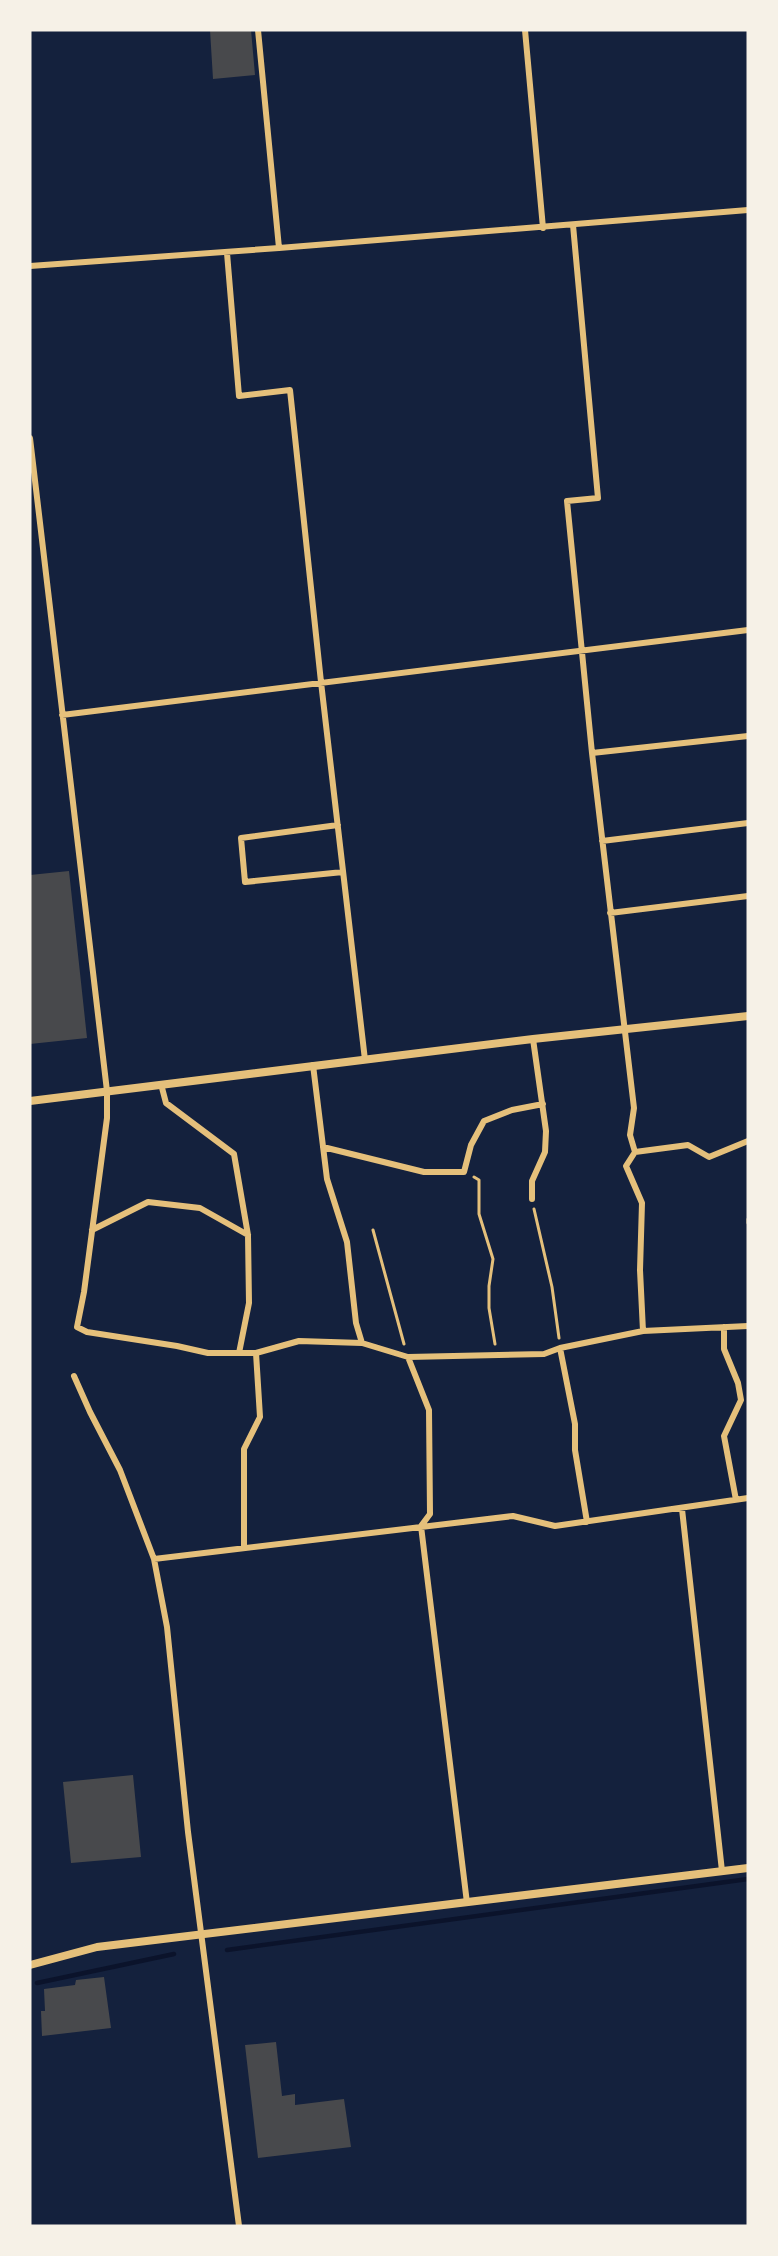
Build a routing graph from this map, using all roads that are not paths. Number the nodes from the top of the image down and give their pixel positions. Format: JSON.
{"nodes":[{"id":1,"x":258,"y":30,"type":"edge"},
{"id":2,"x":525,"y":30,"type":"edge"},
{"id":3,"x":748,"y":210,"type":"edge"},
{"id":4,"x":573,"y":225,"type":"junction"},
{"id":5,"x":543,"y":228,"type":"junction"},
{"id":6,"x":279,"y":248,"type":"junction"},
{"id":7,"x":227,"y":253,"type":"junction"},
{"id":8,"x":30,"y":266,"type":"edge"},
{"id":9,"x":30,"y":438,"type":"edge"},
{"id":10,"x":748,"y":630,"type":"edge"},
{"id":11,"x":581,"y":651,"type":"junction"},
{"id":12,"x":321,"y":682,"type":"junction"},
{"id":13,"x":62,"y":715,"type":"junction"},
{"id":14,"x":748,"y":736,"type":"edge"},
{"id":15,"x":592,"y":753,"type":"junction"},
{"id":16,"x":748,"y":823,"type":"edge"},
{"id":17,"x":338,"y":825,"type":"junction"},
{"id":18,"x":602,"y":841,"type":"junction"},
{"id":19,"x":343,"y":872,"type":"junction"},
{"id":20,"x":748,"y":896,"type":"edge"},
{"id":21,"x":610,"y":913,"type":"junction"},
{"id":22,"x":748,"y":1016,"type":"edge"},
{"id":23,"x":626,"y":1030,"type":"junction"},
{"id":24,"x":533,"y":1039,"type":"junction"},
{"id":25,"x":365,"y":1060,"type":"junction"},
{"id":26,"x":313,"y":1065,"type":"junction"},
{"id":27,"x":161,"y":1084,"type":"junction"},
{"id":28,"x":107,"y":1091,"type":"junction"},
{"id":29,"x":30,"y":1101,"type":"edge"},
{"id":30,"x":543,"y":1104,"type":"junction"},
{"id":31,"x":748,"y":1142,"type":"edge"},
{"id":32,"x":323,"y":1147,"type":"junction"},
{"id":33,"x":635,"y":1152,"type":"junction"},
{"id":34,"x":532,"y":1199,"type":"road end"},
{"id":35,"x":92,"y":1230,"type":"junction"},
{"id":36,"x":248,"y":1235,"type":"junction"},
{"id":37,"x":748,"y":1326,"type":"edge"},
{"id":38,"x":724,"y":1327,"type":"junction"},
{"id":39,"x":643,"y":1331,"type":"junction"},
{"id":40,"x":362,"y":1343,"type":"junction"},
{"id":41,"x":560,"y":1348,"type":"junction"},
{"id":42,"x":239,"y":1353,"type":"junction"},
{"id":43,"x":256,"y":1353,"type":"junction"},
{"id":44,"x":408,"y":1357,"type":"junction"},
{"id":45,"x":74,"y":1376,"type":"dead end"},
{"id":46,"x":748,"y":1498,"type":"edge"},
{"id":47,"x":736,"y":1500,"type":"junction"},
{"id":48,"x":682,"y":1509,"type":"junction"},
{"id":49,"x":587,"y":1522,"type":"junction"},
{"id":50,"x":421,"y":1526,"type":"junction"},
{"id":51,"x":244,"y":1548,"type":"junction"},
{"id":52,"x":154,"y":1559,"type":"junction"},
{"id":53,"x":748,"y":1868,"type":"edge"},
{"id":54,"x":722,"y":1871,"type":"junction"},
{"id":55,"x":467,"y":1902,"type":"junction"},
{"id":56,"x":202,"y":1935,"type":"junction"},
{"id":57,"x":30,"y":1965,"type":"edge"},
{"id":58,"x":239,"y":2226,"type":"edge"}],
"edges":[{"from":1,"to":6,"type":"street"},
{"from":2,"to":5,"type":"street"},
{"from":3,"to":4,"type":"street"},
{"from":4,"to":5,"type":"street"},
{"from":4,"to":11,"type":"street"},
{"from":5,"to":6,"type":"street"},
{"from":6,"to":7,"type":"street"},
{"from":7,"to":8,"type":"street"},
{"from":7,"to":12,"type":"street"},
{"from":9,"to":13,"type":"street"},
{"from":10,"to":11,"type":"street"},
{"from":11,"to":12,"type":"street"},
{"from":11,"to":15,"type":"street"},
{"from":12,"to":13,"type":"street"},
{"from":12,"to":17,"type":"street"},
{"from":13,"to":28,"type":"street"},
{"from":14,"to":15,"type":"street"},
{"from":15,"to":18,"type":"street"},
{"from":16,"to":18,"type":"street"},
{"from":17,"to":19,"type":"street"},
{"from":17,"to":19,"type":"street"},
{"from":18,"to":21,"type":"street"},
{"from":19,"to":25,"type":"street"},
{"from":20,"to":21,"type":"street"},
{"from":21,"to":23,"type":"street"},
{"from":22,"to":23,"type":"street"},
{"from":23,"to":24,"type":"street"},
{"from":23,"to":33,"type":"street"},
{"from":24,"to":25,"type":"street"},
{"from":24,"to":30,"type":"street"},
{"from":25,"to":26,"type":"street"},
{"from":26,"to":27,"type":"street"},
{"from":26,"to":32,"type":"street"},
{"from":27,"to":28,"type":"street"},
{"from":27,"to":36,"type":"street"},
{"from":28,"to":29,"type":"street"},
{"from":28,"to":35,"type":"street"},
{"from":30,"to":32,"type":"street"},
{"from":30,"to":34,"type":"street"},
{"from":31,"to":33,"type":"street"},
{"from":32,"to":40,"type":"street"},
{"from":33,"to":39,"type":"street"},
{"from":35,"to":36,"type":"street"},
{"from":35,"to":42,"type":"street"},
{"from":36,"to":42,"type":"street"},
{"from":37,"to":38,"type":"street"},
{"from":38,"to":39,"type":"street"},
{"from":38,"to":47,"type":"street"},
{"from":39,"to":41,"type":"street"},
{"from":40,"to":43,"type":"street"},
{"from":40,"to":44,"type":"street"},
{"from":41,"to":44,"type":"street"},
{"from":41,"to":49,"type":"street"},
{"from":42,"to":43,"type":"street"},
{"from":43,"to":51,"type":"street"},
{"from":44,"to":50,"type":"street"},
{"from":45,"to":52,"type":"street"},
{"from":46,"to":47,"type":"street"},
{"from":47,"to":48,"type":"street"},
{"from":48,"to":49,"type":"street"},
{"from":48,"to":54,"type":"street"},
{"from":49,"to":50,"type":"street"},
{"from":50,"to":51,"type":"street"},
{"from":50,"to":55,"type":"street"},
{"from":51,"to":52,"type":"street"},
{"from":52,"to":56,"type":"street"},
{"from":53,"to":54,"type":"street"},
{"from":54,"to":55,"type":"street"},
{"from":55,"to":56,"type":"street"},
{"from":56,"to":57,"type":"street"},
{"from":56,"to":58,"type":"street"}]}
